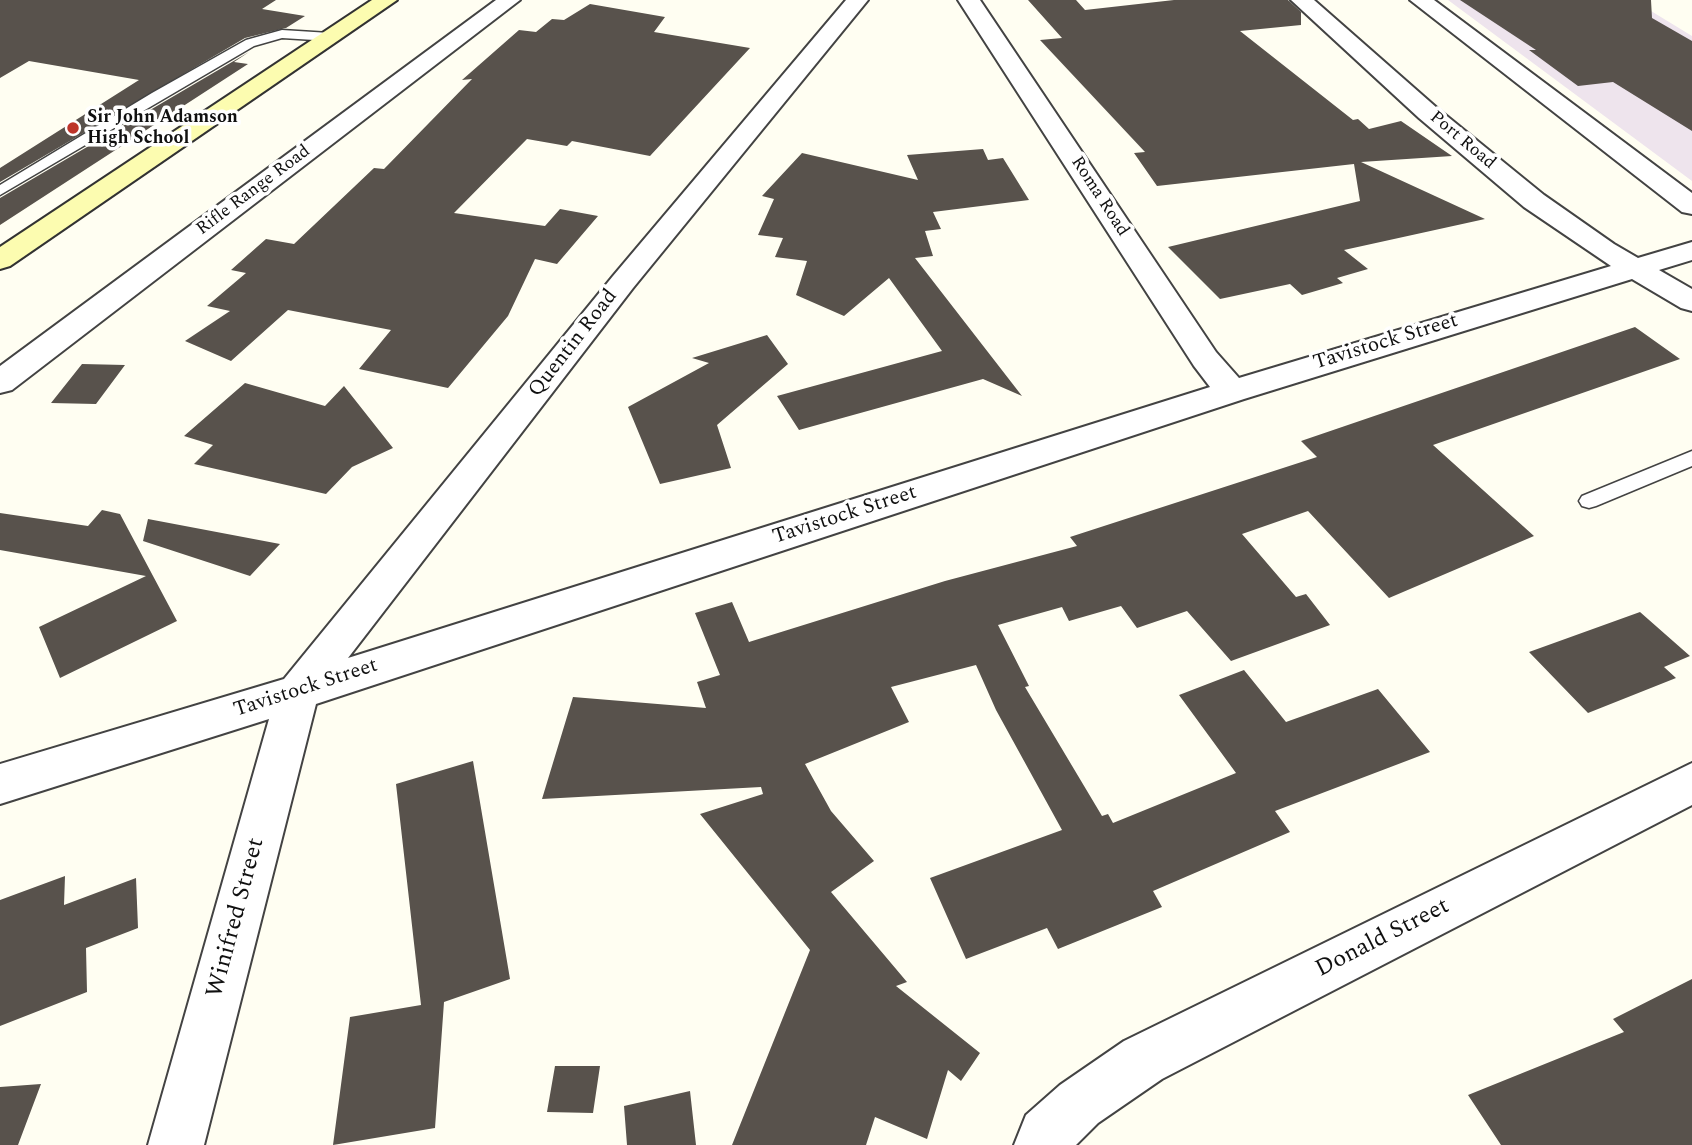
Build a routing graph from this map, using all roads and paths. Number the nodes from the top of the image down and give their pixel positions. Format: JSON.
{"nodes":[{"id":1,"x":386,"y":0,"type":"edge"},
{"id":2,"x":509,"y":0,"type":"edge"},
{"id":3,"x":857,"y":0,"type":"edge"},
{"id":4,"x":969,"y":0,"type":"edge"},
{"id":5,"x":1302,"y":0,"type":"edge"},
{"id":6,"x":1421,"y":0,"type":"edge"},
{"id":7,"x":330,"y":37,"type":"junction"},
{"id":8,"x":0,"y":191,"type":"edge"},
{"id":9,"x":1692,"y":206,"type":"edge"},
{"id":10,"x":1692,"y":251,"type":"edge"},
{"id":11,"x":0,"y":260,"type":"edge"},
{"id":12,"x":1633,"y":267,"type":"junction"},
{"id":13,"x":1692,"y":302,"type":"edge"},
{"id":14,"x":0,"y":382,"type":"edge"},
{"id":15,"x":1233,"y":391,"type":"junction"},
{"id":16,"x":1692,"y":457,"type":"edge"},
{"id":17,"x":1589,"y":501,"type":"dead end"},
{"id":18,"x":298,"y":692,"type":"junction"},
{"id":19,"x":1692,"y":783,"type":"edge"},
{"id":20,"x":0,"y":784,"type":"edge"},
{"id":21,"x":176,"y":1145,"type":"edge"},
{"id":22,"x":1042,"y":1145,"type":"edge"}],
"edges":[{"from":1,"to":7,"type":"main road"},
{"from":2,"to":14,"type":"street","name":"Rifle Range Road"},
{"from":3,"to":18,"type":"street","name":"Quentin Road"},
{"from":4,"to":15,"type":"street","name":"Roma Road"},
{"from":5,"to":12,"type":"street","name":"Port Road"},
{"from":6,"to":9,"type":"street"},
{"from":7,"to":8,"type":"lane"},
{"from":7,"to":11,"type":"main road"},
{"from":10,"to":12,"type":"street","name":"Tavistock Street"},
{"from":12,"to":13,"type":"street","name":"Port Road"},
{"from":12,"to":15,"type":"street","name":"Tavistock Street"},
{"from":15,"to":18,"type":"street","name":"Tavistock Street"},
{"from":16,"to":17,"type":"lane"},
{"from":18,"to":20,"type":"street","name":"Tavistock Street"},
{"from":18,"to":21,"type":"street","name":"Winifred Street"},
{"from":19,"to":22,"type":"street","name":"Donald Street"}]}
